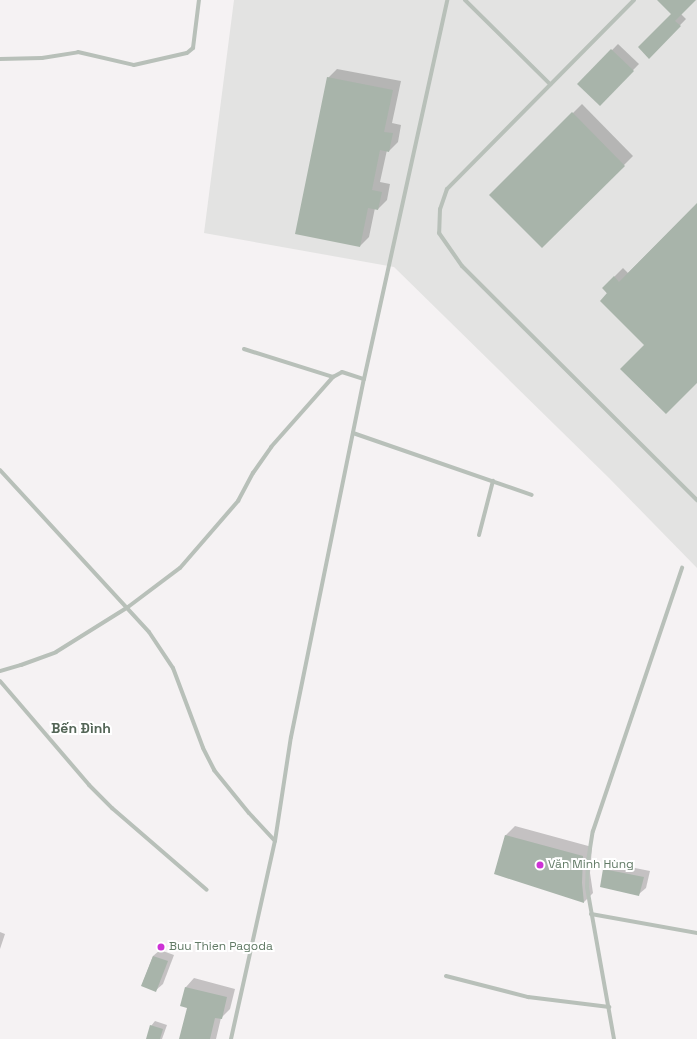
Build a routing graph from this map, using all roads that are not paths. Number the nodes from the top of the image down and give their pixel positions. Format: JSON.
{"nodes":[{"id":1,"x":200,"y":0,"type":"edge"},
{"id":2,"x":447,"y":0,"type":"edge"},
{"id":3,"x":465,"y":0,"type":"edge"},
{"id":4,"x":634,"y":0,"type":"edge"},
{"id":5,"x":0,"y":59,"type":"edge"},
{"id":6,"x":550,"y":84,"type":"junction"},
{"id":7,"x":244,"y":349,"type":"dead end"},
{"id":8,"x":333,"y":377,"type":"junction"},
{"id":9,"x":364,"y":379,"type":"junction"},
{"id":10,"x":353,"y":433,"type":"junction"},
{"id":11,"x":0,"y":470,"type":"edge"},
{"id":12,"x":493,"y":481,"type":"junction"},
{"id":13,"x":532,"y":495,"type":"dead end"},
{"id":14,"x":697,"y":500,"type":"edge"},
{"id":15,"x":479,"y":535,"type":"dead end"},
{"id":16,"x":682,"y":568,"type":"dead end"},
{"id":17,"x":128,"y":607,"type":"junction"},
{"id":18,"x":0,"y":671,"type":"edge"},
{"id":19,"x":0,"y":681,"type":"edge"},
{"id":20,"x":276,"y":841,"type":"junction"},
{"id":21,"x":207,"y":890,"type":"dead end"},
{"id":22,"x":591,"y":914,"type":"junction"},
{"id":23,"x":697,"y":933,"type":"edge"},
{"id":24,"x":446,"y":976,"type":"dead end"},
{"id":25,"x":609,"y":1007,"type":"junction"},
{"id":26,"x":231,"y":1039,"type":"edge"},
{"id":27,"x":614,"y":1039,"type":"edge"}],
"edges":[{"from":1,"to":5,"type":"street"},
{"from":2,"to":9,"type":"street"},
{"from":3,"to":6,"type":"street"},
{"from":4,"to":6,"type":"street"},
{"from":6,"to":14,"type":"street"},
{"from":7,"to":8,"type":"street"},
{"from":8,"to":9,"type":"street"},
{"from":8,"to":17,"type":"street"},
{"from":9,"to":10,"type":"street"},
{"from":10,"to":12,"type":"street"},
{"from":10,"to":20,"type":"street"},
{"from":11,"to":17,"type":"street"},
{"from":12,"to":13,"type":"street"},
{"from":12,"to":15,"type":"street"},
{"from":16,"to":22,"type":"street"},
{"from":17,"to":18,"type":"street"},
{"from":17,"to":20,"type":"street"},
{"from":19,"to":21,"type":"street"},
{"from":20,"to":26,"type":"street"},
{"from":22,"to":23,"type":"street"},
{"from":22,"to":25,"type":"street"},
{"from":24,"to":25,"type":"street"},
{"from":25,"to":27,"type":"street"}]}
